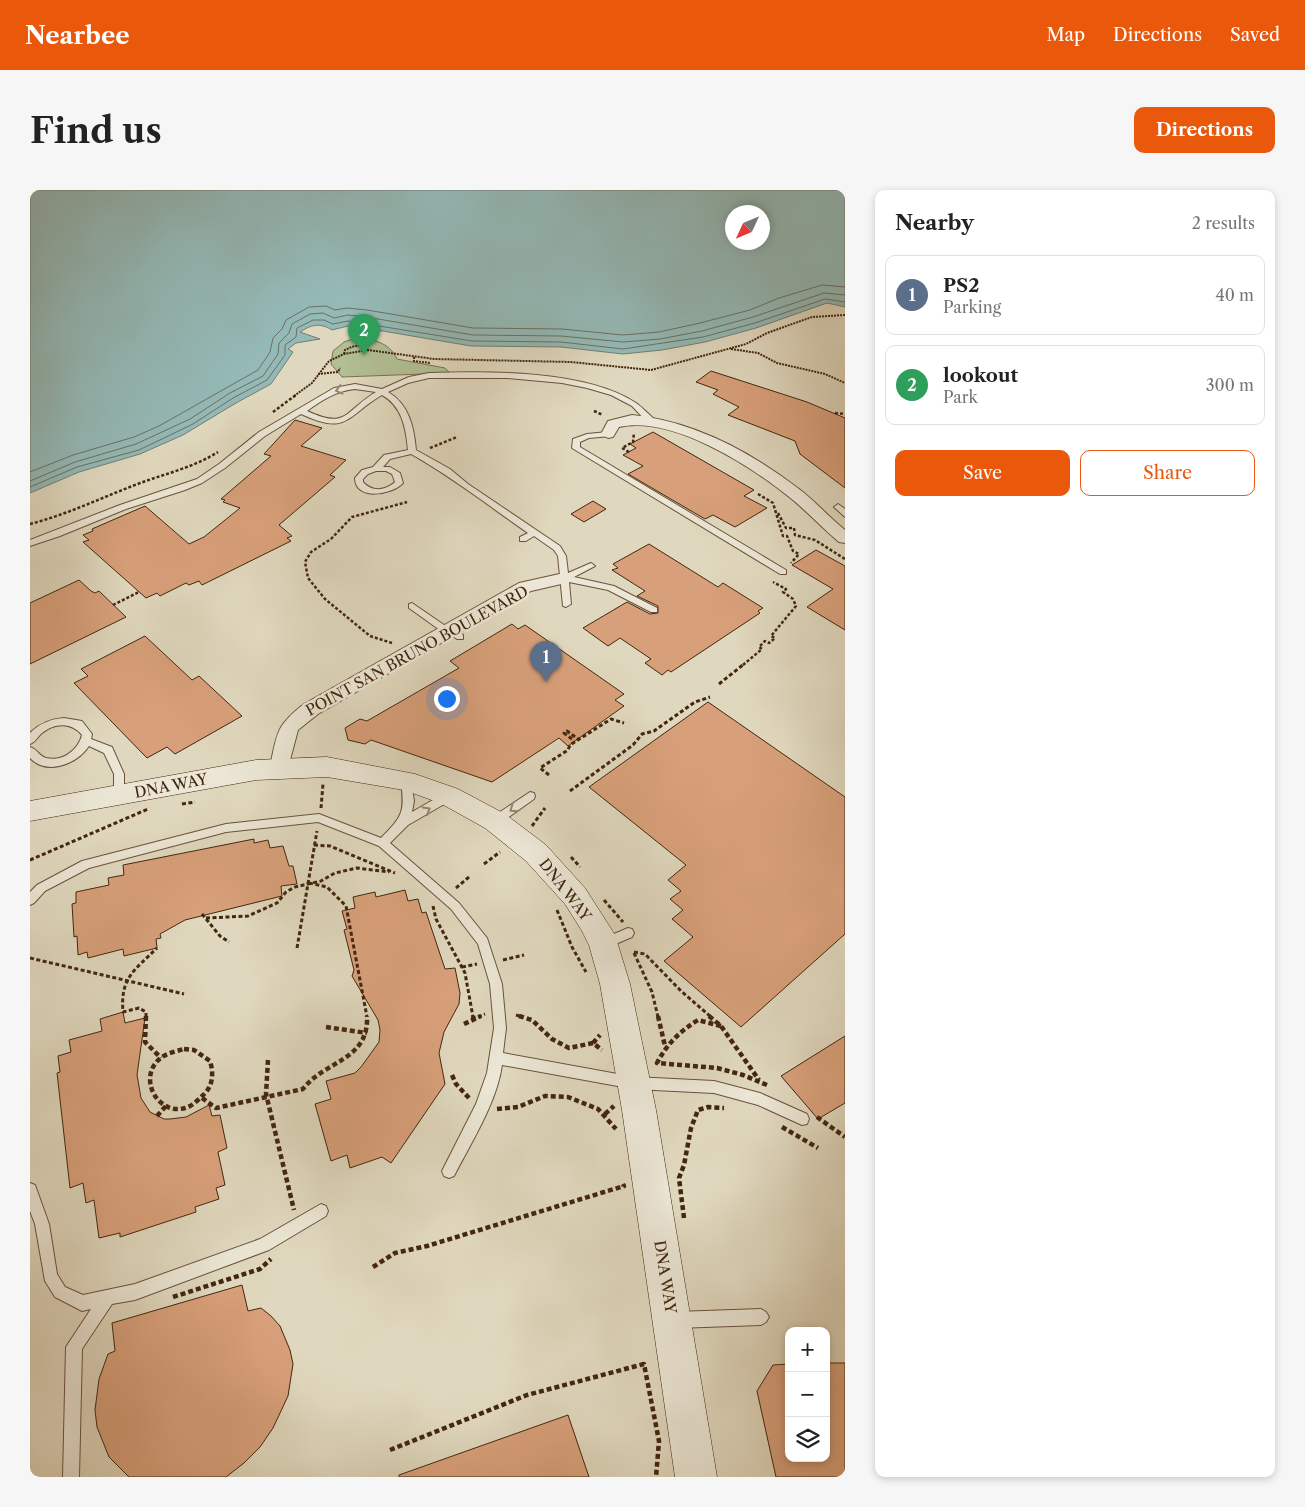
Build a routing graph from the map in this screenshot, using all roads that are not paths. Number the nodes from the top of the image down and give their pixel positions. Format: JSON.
{"nodes":[{"id":1,"x":383,"y":392,"type":"junction"},
{"id":2,"x":300,"y":411,"type":"junction"},
{"id":3,"x":650,"y":420,"type":"junction"},
{"id":4,"x":608,"y":434,"type":"joint"},
{"id":5,"x":412,"y":451,"type":"junction"},
{"id":6,"x":376,"y":469,"type":"dead end"},
{"id":7,"x":838,"y":508,"type":"dead end"},
{"id":8,"x":845,"y":514,"type":"edge"},
{"id":9,"x":534,"y":533,"type":"junction"},
{"id":10,"x":845,"y":538,"type":"edge"},
{"id":11,"x":523,"y":539,"type":"dead end"},
{"id":12,"x":30,"y":542,"type":"edge"},
{"id":13,"x":591,"y":566,"type":"dead end"},
{"id":14,"x":784,"y":572,"type":"dead end"},
{"id":15,"x":564,"y":578,"type":"junction"},
{"id":16,"x":566,"y":604,"type":"dead end"},
{"id":17,"x":412,"y":606,"type":"dead end"},
{"id":18,"x":654,"y":610,"type":"dead end"},
{"id":19,"x":453,"y":632,"type":"junction"},
{"id":20,"x":30,"y":740,"type":"edge"},
{"id":21,"x":87,"y":741,"type":"junction"},
{"id":22,"x":30,"y":751,"type":"edge"},
{"id":23,"x":279,"y":770,"type":"junction"},
{"id":24,"x":406,"y":781,"type":"junction"},
{"id":25,"x":119,"y":796,"type":"junction"},
{"id":26,"x":449,"y":796,"type":"junction"},
{"id":27,"x":530,"y":796,"type":"dead end"},
{"id":28,"x":30,"y":811,"type":"edge"},
{"id":29,"x":494,"y":821,"type":"junction"},
{"id":30,"x":404,"y":822,"type":"junction"},
{"id":31,"x":383,"y":844,"type":"junction"},
{"id":32,"x":30,"y":900,"type":"edge"},
{"id":33,"x":496,"y":1058,"type":"junction"},
{"id":34,"x":624,"y":1094,"type":"junction"},
{"id":35,"x":802,"y":1119,"type":"dead end"},
{"id":36,"x":449,"y":1171,"type":"dead end"},
{"id":37,"x":30,"y":1190,"type":"edge"},
{"id":38,"x":321,"y":1211,"type":"dead end"},
{"id":39,"x":107,"y":1298,"type":"junction"},
{"id":40,"x":760,"y":1317,"type":"dead end"},
{"id":41,"x":671,"y":1320,"type":"junction"},
{"id":42,"x":71,"y":1477,"type":"edge"},
{"id":43,"x":696,"y":1477,"type":"edge"}],
"edges":[{"from":1,"to":2,"type":"lane","one_way":true},
{"from":1,"to":2,"type":"lane"},
{"from":1,"to":3,"type":"lane"},
{"from":1,"to":5,"type":"lane"},
{"from":2,"to":12,"type":"lane"},
{"from":3,"to":4,"type":"street"},
{"from":3,"to":10,"type":"street"},
{"from":4,"to":14,"type":"lane"},
{"from":5,"to":6,"type":"lane"},
{"from":5,"to":9,"type":"lane"},
{"from":7,"to":8,"type":"lane"},
{"from":9,"to":11,"type":"lane"},
{"from":9,"to":15,"type":"lane"},
{"from":13,"to":15,"type":"lane"},
{"from":15,"to":16,"type":"lane"},
{"from":15,"to":18,"type":"lane"},
{"from":15,"to":19,"type":"street","name":"POINT SAN BRUNO BOULEVARD"},
{"from":17,"to":19,"type":"lane"},
{"from":19,"to":23,"type":"street","name":"POINT SAN BRUNO BOULEVARD"},
{"from":20,"to":21,"type":"lane"},
{"from":21,"to":22,"type":"lane"},
{"from":21,"to":25,"type":"lane"},
{"from":23,"to":24,"type":"main road","name":"DNA WAY"},
{"from":23,"to":25,"type":"main road","name":"DNA WAY"},
{"from":24,"to":26,"type":"main road","name":"DNA WAY"},
{"from":24,"to":30,"type":"lane"},
{"from":25,"to":28,"type":"main road","name":"DNA WAY"},
{"from":26,"to":29,"type":"main road","name":"DNA WAY"},
{"from":30,"to":26,"type":"lane","one_way":true},
{"from":27,"to":29,"type":"lane","one_way":true},
{"from":29,"to":34,"type":"main road","name":"DNA WAY"},
{"from":30,"to":31,"type":"lane"},
{"from":31,"to":32,"type":"lane"},
{"from":31,"to":33,"type":"lane"},
{"from":33,"to":34,"type":"lane"},
{"from":33,"to":36,"type":"lane"},
{"from":34,"to":35,"type":"lane"},
{"from":34,"to":41,"type":"main road","name":"DNA WAY"},
{"from":37,"to":39,"type":"lane"},
{"from":38,"to":39,"type":"lane"},
{"from":39,"to":42,"type":"lane"},
{"from":40,"to":41,"type":"lane"},
{"from":41,"to":43,"type":"main road","name":"DNA WAY"}]}
